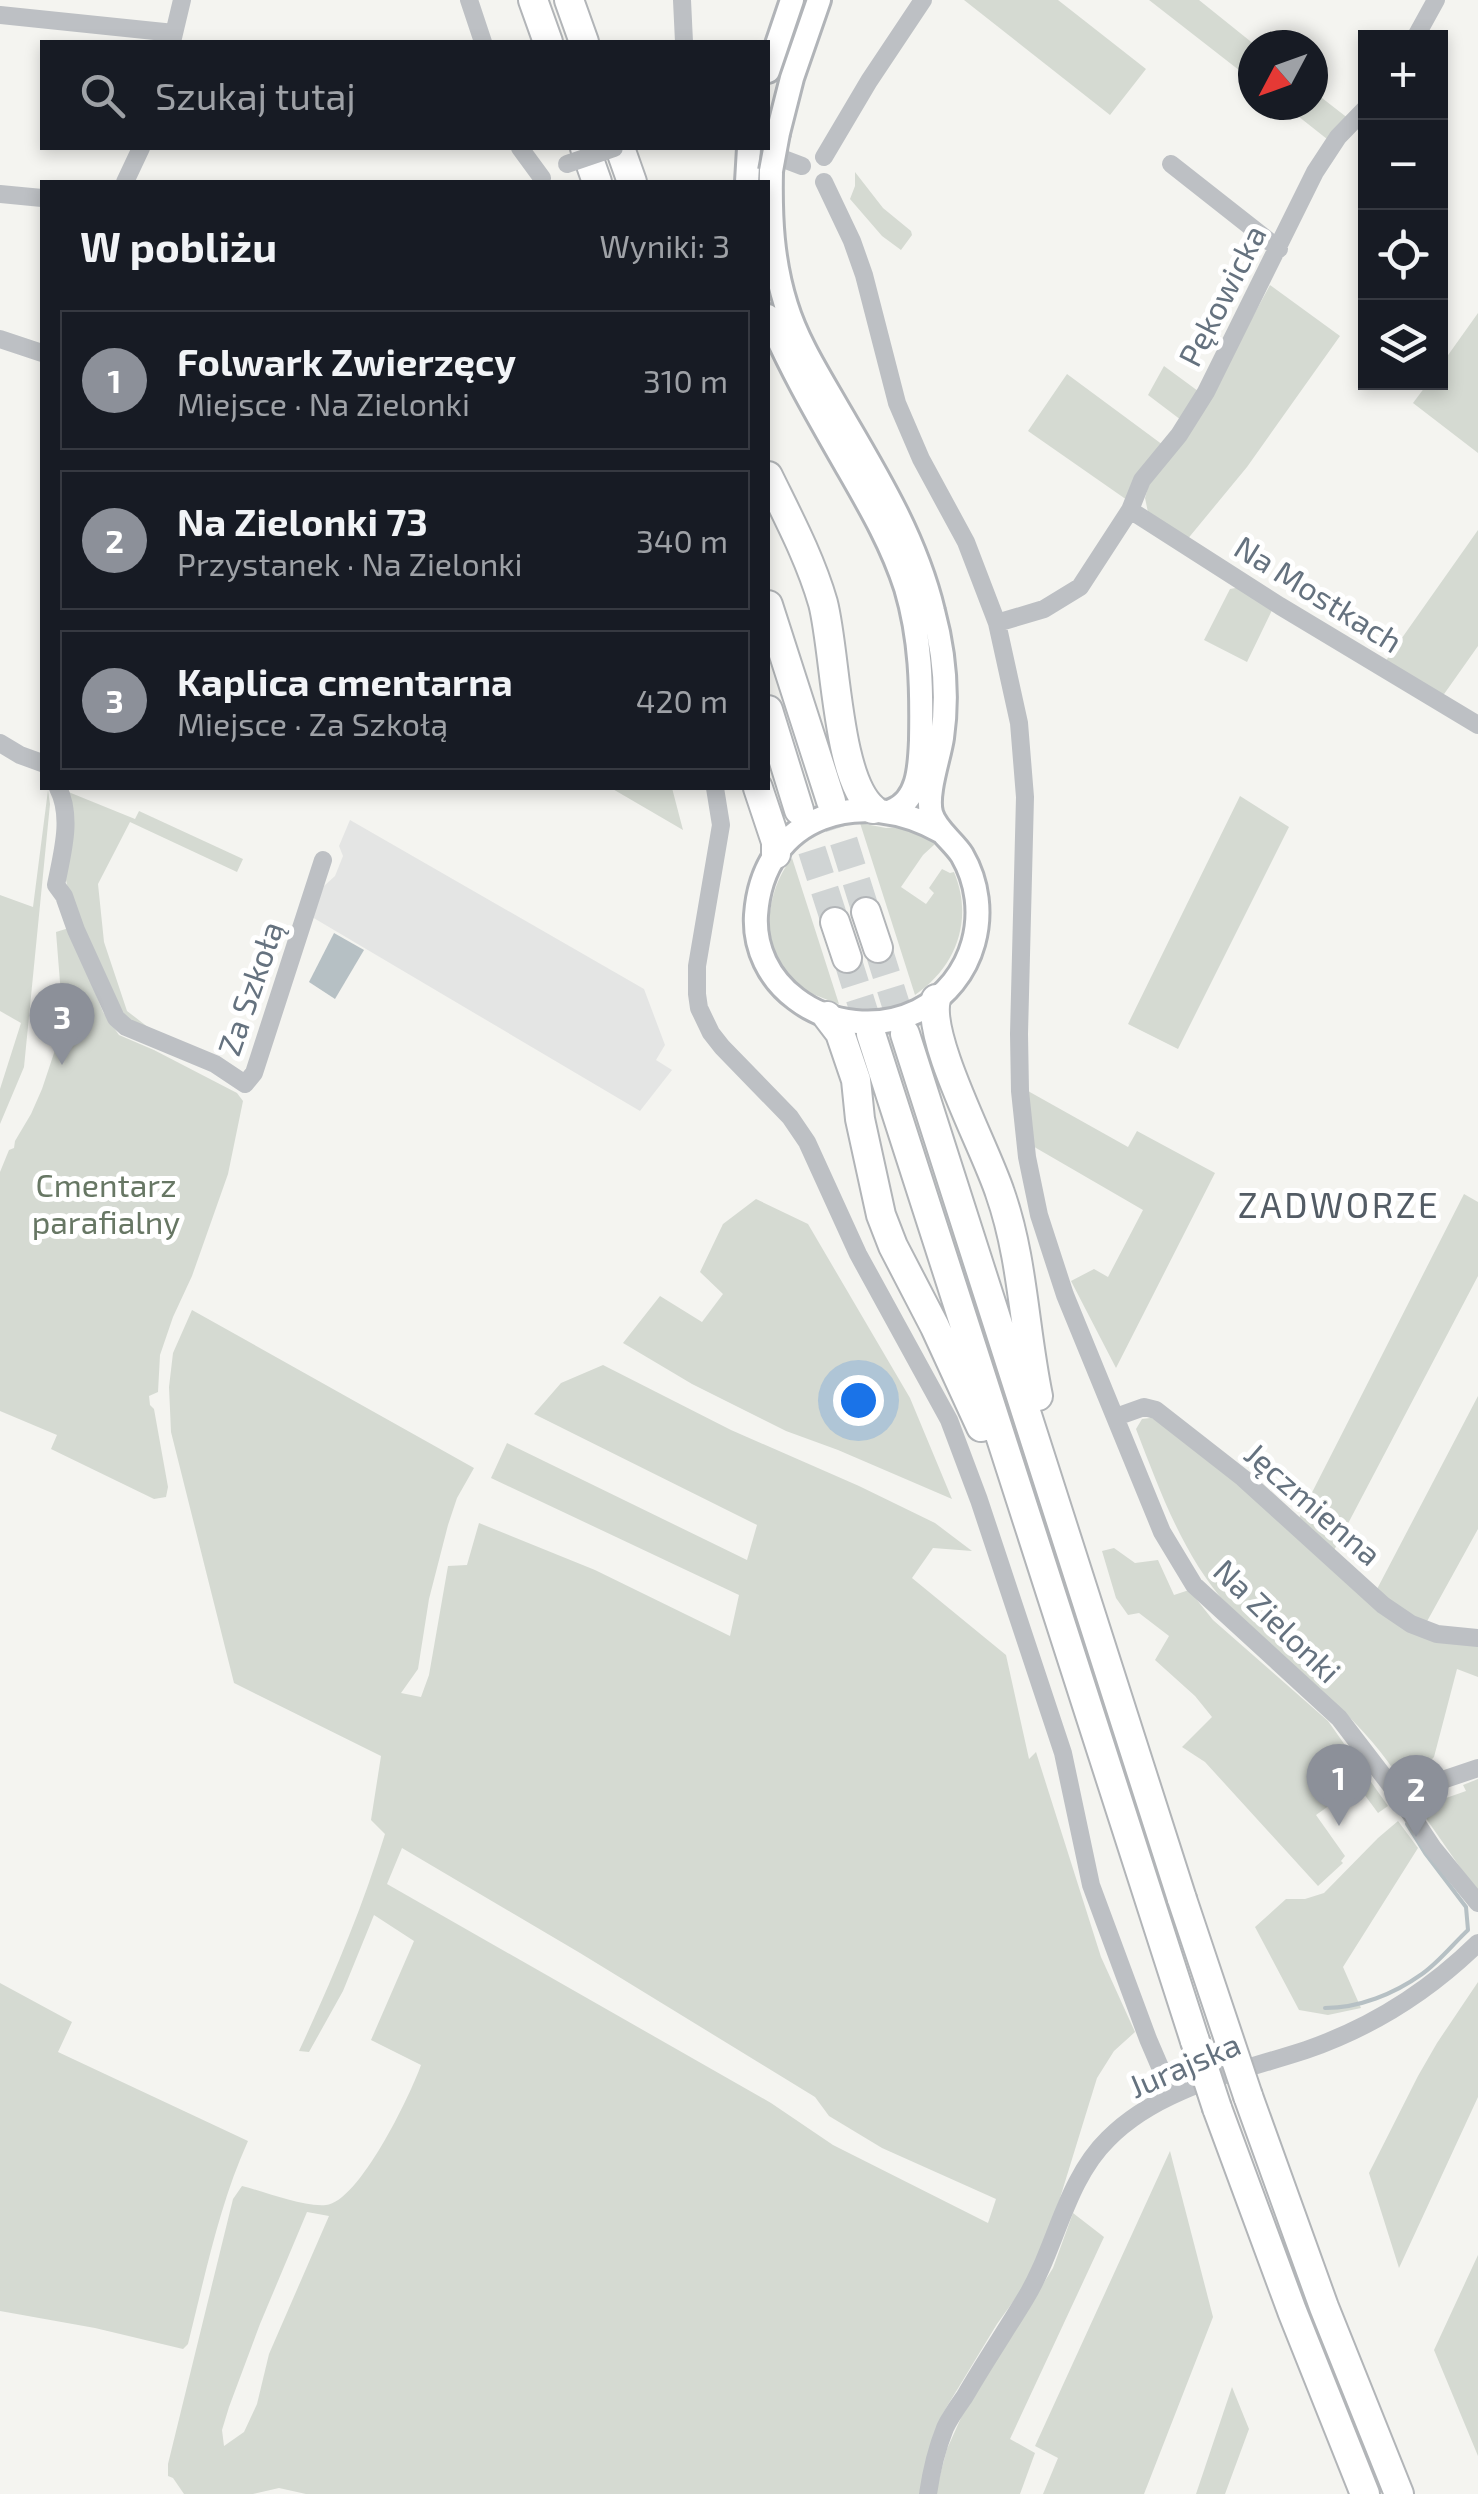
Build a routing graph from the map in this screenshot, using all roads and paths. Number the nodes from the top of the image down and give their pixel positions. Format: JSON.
{"nodes":[{"id":1,"x":182,"y":0,"type":"edge"},
{"id":2,"x":469,"y":0,"type":"edge"},
{"id":3,"x":533,"y":0,"type":"edge"},
{"id":4,"x":569,"y":0,"type":"edge"},
{"id":5,"x":682,"y":0,"type":"edge"},
{"id":6,"x":792,"y":0,"type":"edge"},
{"id":7,"x":923,"y":0,"type":"edge"},
{"id":8,"x":1436,"y":0,"type":"edge"},
{"id":9,"x":819,"y":2,"type":"edge"},
{"id":10,"x":0,"y":15,"type":"edge"},
{"id":11,"x":1419,"y":30,"type":"edge"},
{"id":12,"x":173,"y":38,"type":"edge"},
{"id":13,"x":482,"y":40,"type":"edge"},
{"id":14,"x":547,"y":40,"type":"edge"},
{"id":15,"x":583,"y":40,"type":"edge"},
{"id":16,"x":684,"y":40,"type":"edge"},
{"id":17,"x":770,"y":65,"type":"edge"},
{"id":18,"x":1358,"y":117,"type":"edge"},
{"id":19,"x":139,"y":150,"type":"edge"},
{"id":20,"x":521,"y":150,"type":"edge"},
{"id":21,"x":607,"y":150,"type":"edge"},
{"id":22,"x":618,"y":150,"type":"edge"},
{"id":23,"x":576,"y":156,"type":"edge"},
{"id":24,"x":824,"y":157,"type":"junction"},
{"id":25,"x":749,"y":160,"type":"edge"},
{"id":26,"x":1171,"y":164,"type":"dead end"},
{"id":27,"x":802,"y":166,"type":"junction"},
{"id":28,"x":126,"y":180,"type":"edge"},
{"id":29,"x":542,"y":180,"type":"edge"},
{"id":30,"x":595,"y":180,"type":"edge"},
{"id":31,"x":631,"y":180,"type":"edge"},
{"id":32,"x":824,"y":182,"type":"junction"},
{"id":33,"x":0,"y":194,"type":"edge"},
{"id":34,"x":40,"y":198,"type":"edge"},
{"id":35,"x":1278,"y":248,"type":"junction"},
{"id":36,"x":770,"y":320,"type":"edge"},
{"id":37,"x":0,"y":339,"type":"edge"},
{"id":38,"x":40,"y":352,"type":"edge"},
{"id":39,"x":770,"y":480,"type":"edge"},
{"id":40,"x":1130,"y":510,"type":"junction"},
{"id":41,"x":770,"y":610,"type":"edge"},
{"id":42,"x":997,"y":623,"type":"junction"},
{"id":43,"x":770,"y":716,"type":"edge"},
{"id":44,"x":1478,"y":725,"type":"edge"},
{"id":45,"x":0,"y":743,"type":"edge"},
{"id":46,"x":40,"y":762,"type":"edge"},
{"id":47,"x":59,"y":790,"type":"edge"},
{"id":48,"x":715,"y":790,"type":"edge"},
{"id":49,"x":759,"y":790,"type":"edge"},
{"id":50,"x":831,"y":801,"type":"tunnel mouth"},
{"id":51,"x":800,"y":810,"type":"tunnel mouth"},
{"id":52,"x":882,"y":810,"type":"junction"},
{"id":53,"x":942,"y":832,"type":"junction"},
{"id":54,"x":776,"y":854,"type":"junction"},
{"id":55,"x":323,"y":860,"type":"dead end"},
{"id":56,"x":866,"y":912,"type":"tunnel mouth"},
{"id":57,"x":835,"y":922,"type":"tunnel mouth"},
{"id":58,"x":878,"y":948,"type":"tunnel mouth"},
{"id":59,"x":847,"y":958,"type":"tunnel mouth"},
{"id":60,"x":936,"y":999,"type":"junction"},
{"id":61,"x":827,"y":1016,"type":"junction"},
{"id":62,"x":871,"y":1034,"type":"tunnel mouth"},
{"id":63,"x":905,"y":1034,"type":"tunnel mouth"},
{"id":64,"x":1116,"y":1417,"type":"junction"},
{"id":65,"x":1056,"y":1503,"type":"junction"},
{"id":66,"x":1037,"y":1550,"type":"junction"},
{"id":67,"x":1478,"y":1638,"type":"edge"},
{"id":68,"x":1478,"y":1768,"type":"edge"},
{"id":69,"x":1398,"y":1794,"type":"junction"},
{"id":70,"x":1478,"y":1904,"type":"edge"},
{"id":71,"x":1478,"y":1943,"type":"edge"},
{"id":72,"x":1172,"y":2095,"type":"junction"},
{"id":73,"x":1364,"y":2492,"type":"edge"},
{"id":74,"x":928,"y":2494,"type":"edge"},
{"id":75,"x":1399,"y":2494,"type":"edge"}],
"edges":[{"from":1,"to":12,"type":"street"},
{"from":2,"to":13,"type":"street"},
{"from":3,"to":14,"type":"highway"},
{"from":4,"to":15,"type":"highway"},
{"from":5,"to":16,"type":"street"},
{"from":6,"to":17,"type":"main road"},
{"from":7,"to":24,"type":"street"},
{"from":8,"to":11,"type":"street"},
{"from":9,"to":53,"type":"main road","bridge":true},
{"from":10,"to":12,"type":"street"},
{"from":18,"to":35,"type":"street","name":"Pękowicka"},
{"from":19,"to":28,"type":"street"},
{"from":20,"to":29,"type":"street"},
{"from":21,"to":23,"type":"street","bridge":true},
{"from":22,"to":31,"type":"highway"},
{"from":23,"to":29,"type":"street"},
{"from":23,"to":30,"type":"highway"},
{"from":24,"to":27,"type":"street"},
{"from":24,"to":32,"type":"street"},
{"from":25,"to":27,"type":"street"},
{"from":26,"to":35,"type":"street"},
{"from":27,"to":32,"type":"street"},
{"from":32,"to":42,"type":"street","name":"Na Zielonki"},
{"from":33,"to":34,"type":"street"},
{"from":35,"to":40,"type":"street","name":"Pękowicka"},
{"from":36,"to":52,"type":"main road"},
{"from":37,"to":38,"type":"street"},
{"from":39,"to":52,"type":"highway"},
{"from":40,"to":42,"type":"street","name":"Pękowicka"},
{"from":40,"to":44,"type":"street","name":"Na Mostkach"},
{"from":41,"to":50,"type":"highway"},
{"from":42,"to":64,"type":"street","name":"Na Zielonki"},
{"from":43,"to":51,"type":"highway"},
{"from":45,"to":46,"type":"street"},
{"from":47,"to":55,"type":"street","name":"Za Szkołą"},
{"from":48,"to":72,"type":"street"},
{"from":49,"to":54,"type":"highway"},
{"from":52,"to":53,"type":"main road"},
{"from":52,"to":54,"type":"main road"},
{"from":53,"to":60,"type":"main road"},
{"from":54,"to":61,"type":"main road"},
{"from":56,"to":58,"type":"highway"},
{"from":57,"to":59,"type":"highway"},
{"from":60,"to":61,"type":"main road"},
{"from":60,"to":65,"type":"highway"},
{"from":61,"to":66,"type":"highway"},
{"from":62,"to":66,"type":"highway"},
{"from":63,"to":65,"type":"highway"},
{"from":64,"to":67,"type":"street","name":"Jęczmienna"},
{"from":64,"to":69,"type":"street","name":"Na Zielonki"},
{"from":65,"to":75,"type":"highway","bridge":true},
{"from":66,"to":73,"type":"highway","bridge":true},
{"from":68,"to":69,"type":"street"},
{"from":69,"to":70,"type":"street","name":"Na Zielonki"},
{"from":71,"to":72,"type":"street","name":"Jurajska"},
{"from":72,"to":74,"type":"street","name":"Jurajska"}]}
